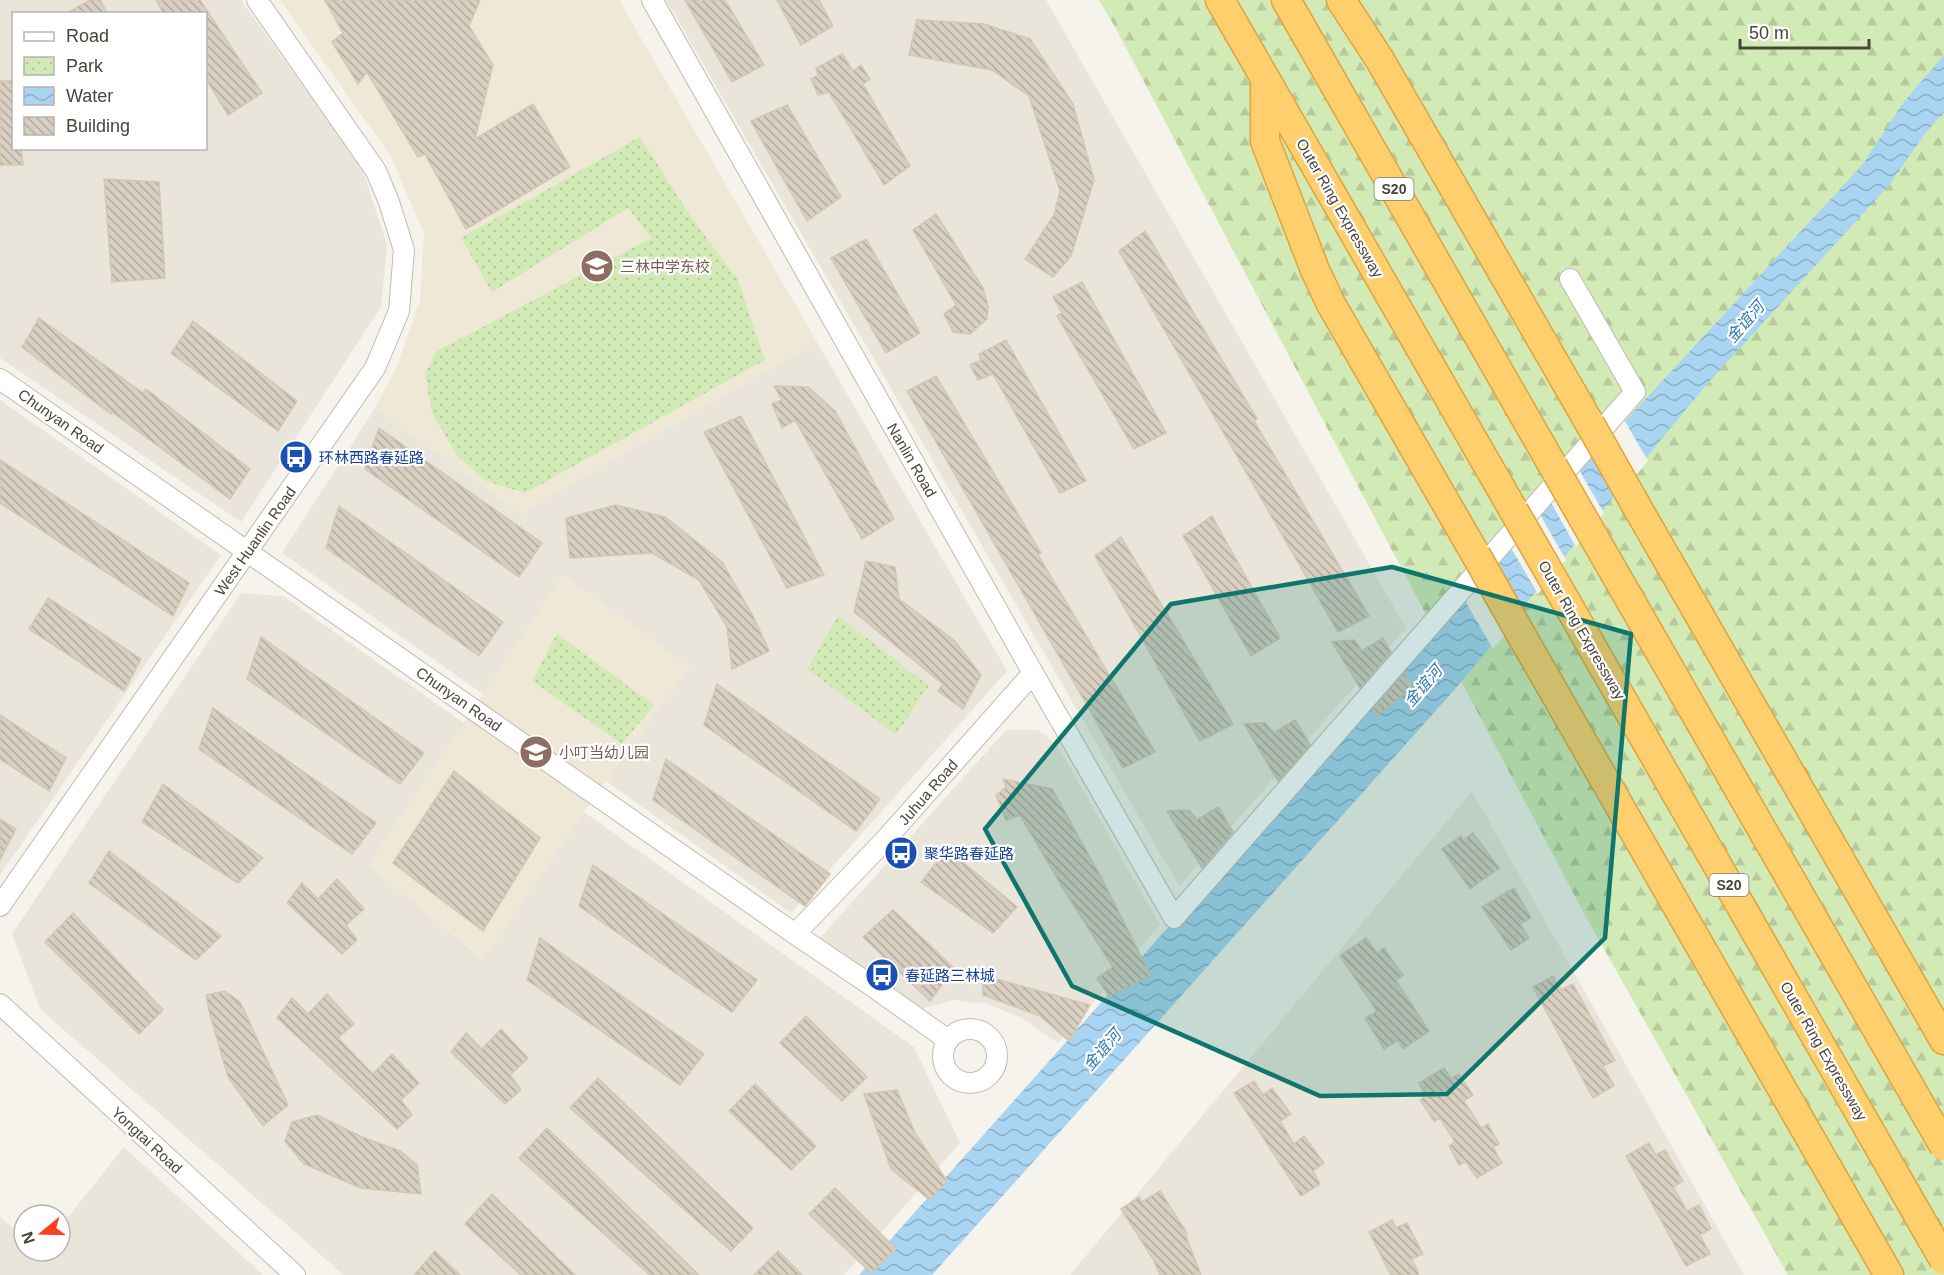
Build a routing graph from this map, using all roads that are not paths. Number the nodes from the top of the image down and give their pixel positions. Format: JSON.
{"nodes":[{"id":1,"x":257,"y":0,"type":"edge"},
{"id":2,"x":652,"y":0,"type":"edge"},
{"id":3,"x":1220,"y":0,"type":"edge"},
{"id":4,"x":1286,"y":0,"type":"edge"},
{"id":5,"x":1341,"y":0,"type":"edge"},
{"id":6,"x":1265,"y":78,"type":"junction"},
{"id":7,"x":1570,"y":279,"type":"dead end"},
{"id":8,"x":0,"y":379,"type":"edge"},
{"id":9,"x":247,"y":551,"type":"junction"},
{"id":10,"x":1033,"y":673,"type":"junction"},
{"id":11,"x":0,"y":906,"type":"edge"},
{"id":12,"x":795,"y":934,"type":"junction"},
{"id":13,"x":0,"y":1005,"type":"edge"},
{"id":14,"x":948,"y":1040,"type":"dead end"},
{"id":15,"x":1944,"y":1040,"type":"edge"},
{"id":16,"x":1944,"y":1146,"type":"edge"},
{"id":17,"x":1944,"y":1260,"type":"edge"},
{"id":18,"x":295,"y":1275,"type":"edge"},
{"id":19,"x":1889,"y":1275,"type":"edge"}],
"edges":[{"from":1,"to":9,"type":"street","name":"West Huanlin Road"},
{"from":2,"to":10,"type":"street","name":"Nanlin Road"},
{"from":3,"to":6,"type":"highway","name":"Outer Ring Expressway","number":"S20"},
{"from":4,"to":16,"type":"highway","number":"S20","bridge":true},
{"from":5,"to":15,"type":"highway","bridge":true},
{"from":6,"to":17,"type":"highway","name":"Outer Ring Expressway","number":"S20","bridge":true},
{"from":6,"to":19,"type":"highway","bridge":true},
{"from":7,"to":10,"type":"street","name":"Nanlin Road"},
{"from":8,"to":9,"type":"street","name":"Chunyan Road"},
{"from":9,"to":11,"type":"street","name":"West Huanlin Road"},
{"from":9,"to":12,"type":"street","name":"Chunyan Road"},
{"from":10,"to":12,"type":"street","name":"Juhua Road"},
{"from":12,"to":14,"type":"street","name":"Chunyan Road"},
{"from":13,"to":18,"type":"street","name":"Yongtai Road"}]}
